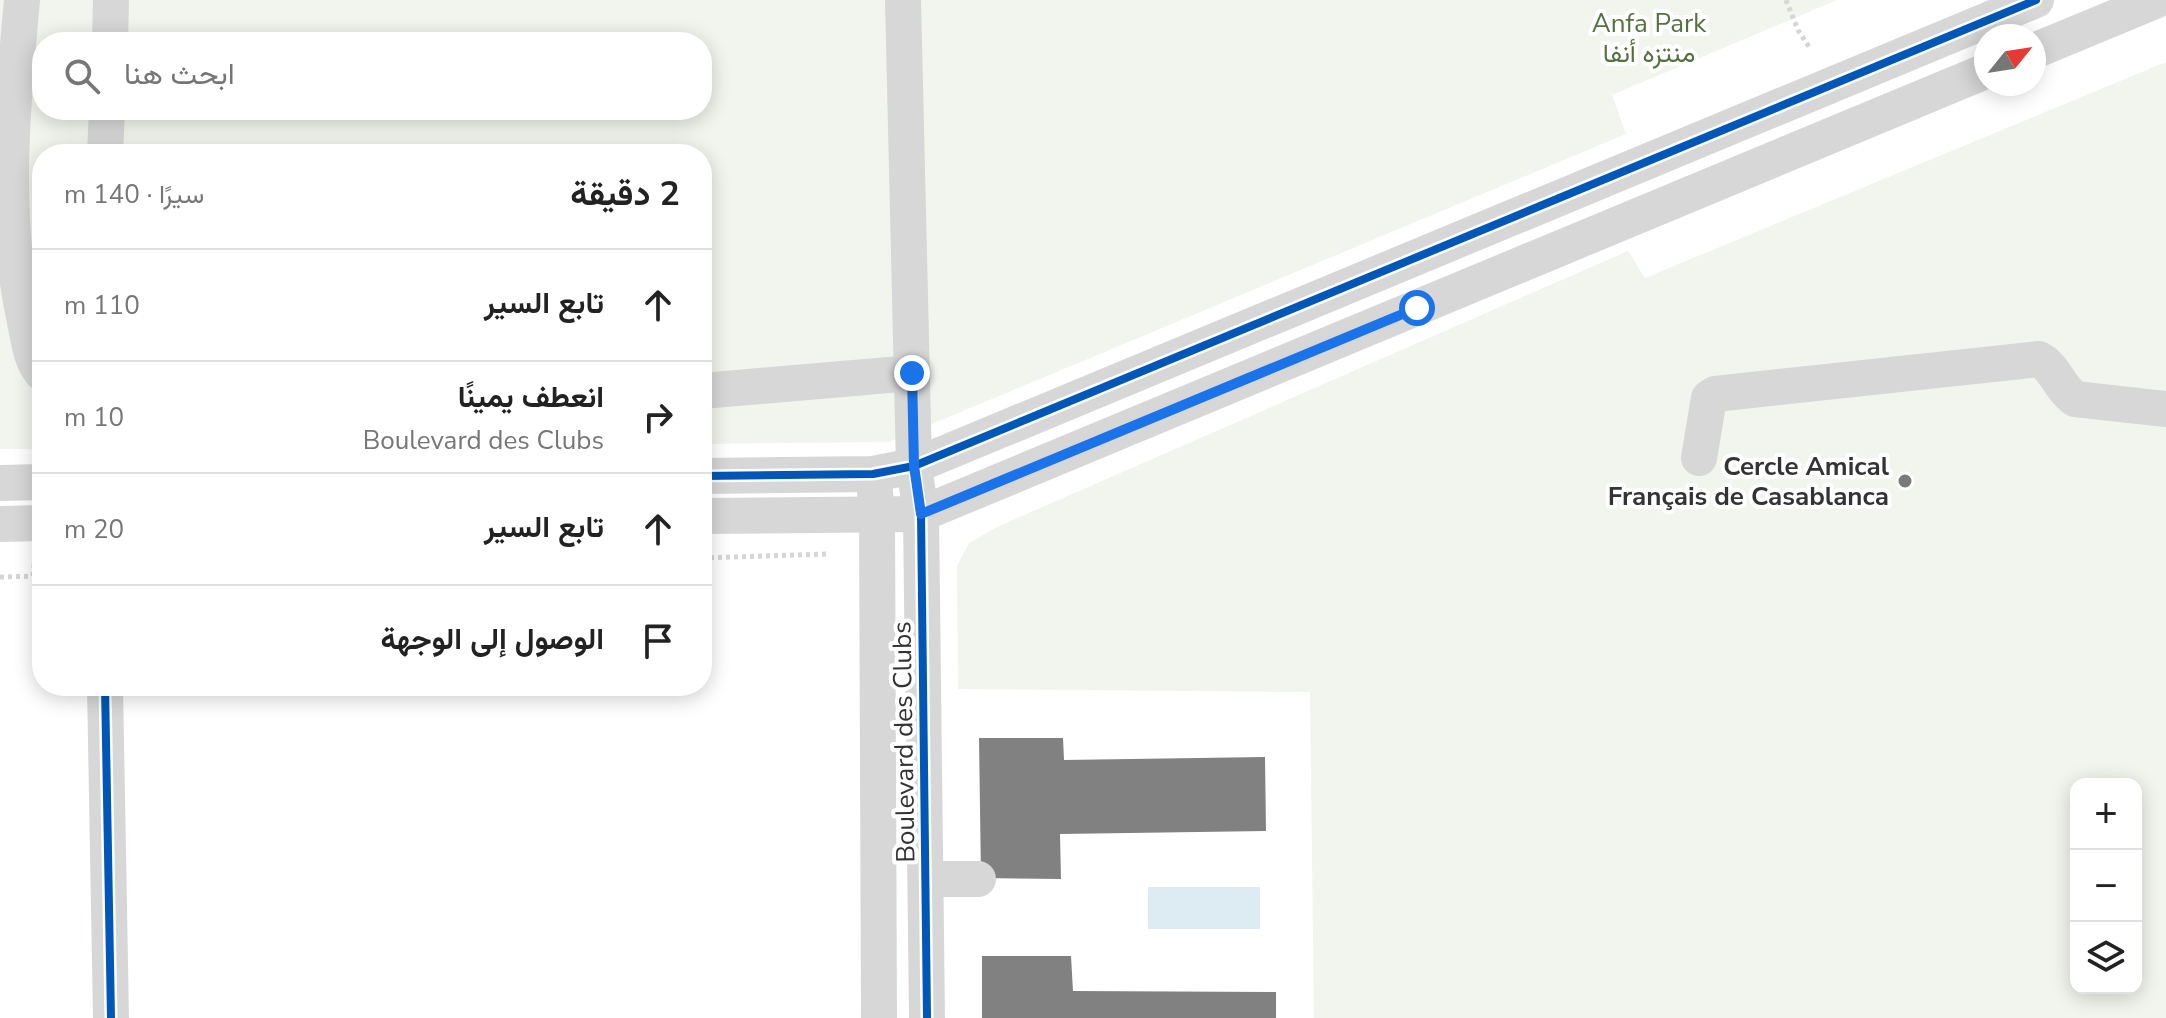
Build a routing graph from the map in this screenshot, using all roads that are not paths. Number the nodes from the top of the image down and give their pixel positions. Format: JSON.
{"nodes":[{"id":1,"x":22,"y":0,"type":"edge"},
{"id":2,"x":111,"y":0,"type":"edge"},
{"id":3,"x":903,"y":0,"type":"edge"},
{"id":4,"x":2036,"y":0,"type":"edge"},
{"id":5,"x":2157,"y":0,"type":"edge"},
{"id":6,"x":110,"y":32,"type":"edge"},
{"id":7,"x":2046,"y":46,"type":"edge"},
{"id":8,"x":1974,"y":76,"type":"edge"},
{"id":9,"x":107,"y":120,"type":"edge"},
{"id":10,"x":105,"y":144,"type":"edge"},
{"id":11,"x":32,"y":354,"type":"edge"},
{"id":12,"x":912,"y":373,"type":"junction"},
{"id":13,"x":712,"y":390,"type":"edge"},
{"id":14,"x":2166,"y":409,"type":"edge"},
{"id":15,"x":1699,"y":458,"type":"dead end"},
{"id":16,"x":914,"y":466,"type":"junction"},
{"id":17,"x":873,"y":474,"type":"junction"},
{"id":18,"x":712,"y":476,"type":"edge"},
{"id":19,"x":32,"y":482,"type":"edge"},
{"id":20,"x":0,"y":483,"type":"edge"},
{"id":21,"x":877,"y":514,"type":"junction"},
{"id":22,"x":921,"y":514,"type":"junction"},
{"id":23,"x":712,"y":516,"type":"edge"},
{"id":24,"x":32,"y":523,"type":"edge"},
{"id":25,"x":0,"y":524,"type":"edge"},
{"id":26,"x":105,"y":696,"type":"edge"},
{"id":27,"x":926,"y":879,"type":"junction"},
{"id":28,"x":978,"y":879,"type":"dead end"},
{"id":29,"x":111,"y":1018,"type":"edge"},
{"id":30,"x":879,"y":1018,"type":"edge"},
{"id":31,"x":927,"y":1018,"type":"edge"}],
"edges":[{"from":1,"to":11,"type":"street"},
{"from":2,"to":6,"type":"street"},
{"from":3,"to":12,"type":"street","name":"Boulevard des Clubs"},
{"from":4,"to":16,"type":"street"},
{"from":5,"to":7,"type":"street"},
{"from":8,"to":22,"type":"street"},
{"from":9,"to":10,"type":"street"},
{"from":12,"to":13,"type":"street"},
{"from":12,"to":16,"type":"street","name":"Boulevard des Clubs"},
{"from":14,"to":15,"type":"street"},
{"from":16,"to":17,"type":"street"},
{"from":16,"to":22,"type":"street","name":"Boulevard des Clubs"},
{"from":17,"to":18,"type":"street"},
{"from":17,"to":21,"type":"street","name":"Boulevard des Clubs"},
{"from":19,"to":20,"type":"street"},
{"from":21,"to":22,"type":"street"},
{"from":21,"to":23,"type":"street"},
{"from":21,"to":30,"type":"street","name":"Boulevard des Clubs"},
{"from":22,"to":27,"type":"street","name":"Boulevard des Clubs"},
{"from":24,"to":25,"type":"street"},
{"from":26,"to":29,"type":"street"},
{"from":27,"to":28,"type":"street"},
{"from":27,"to":31,"type":"street","name":"Boulevard des Clubs"}]}
